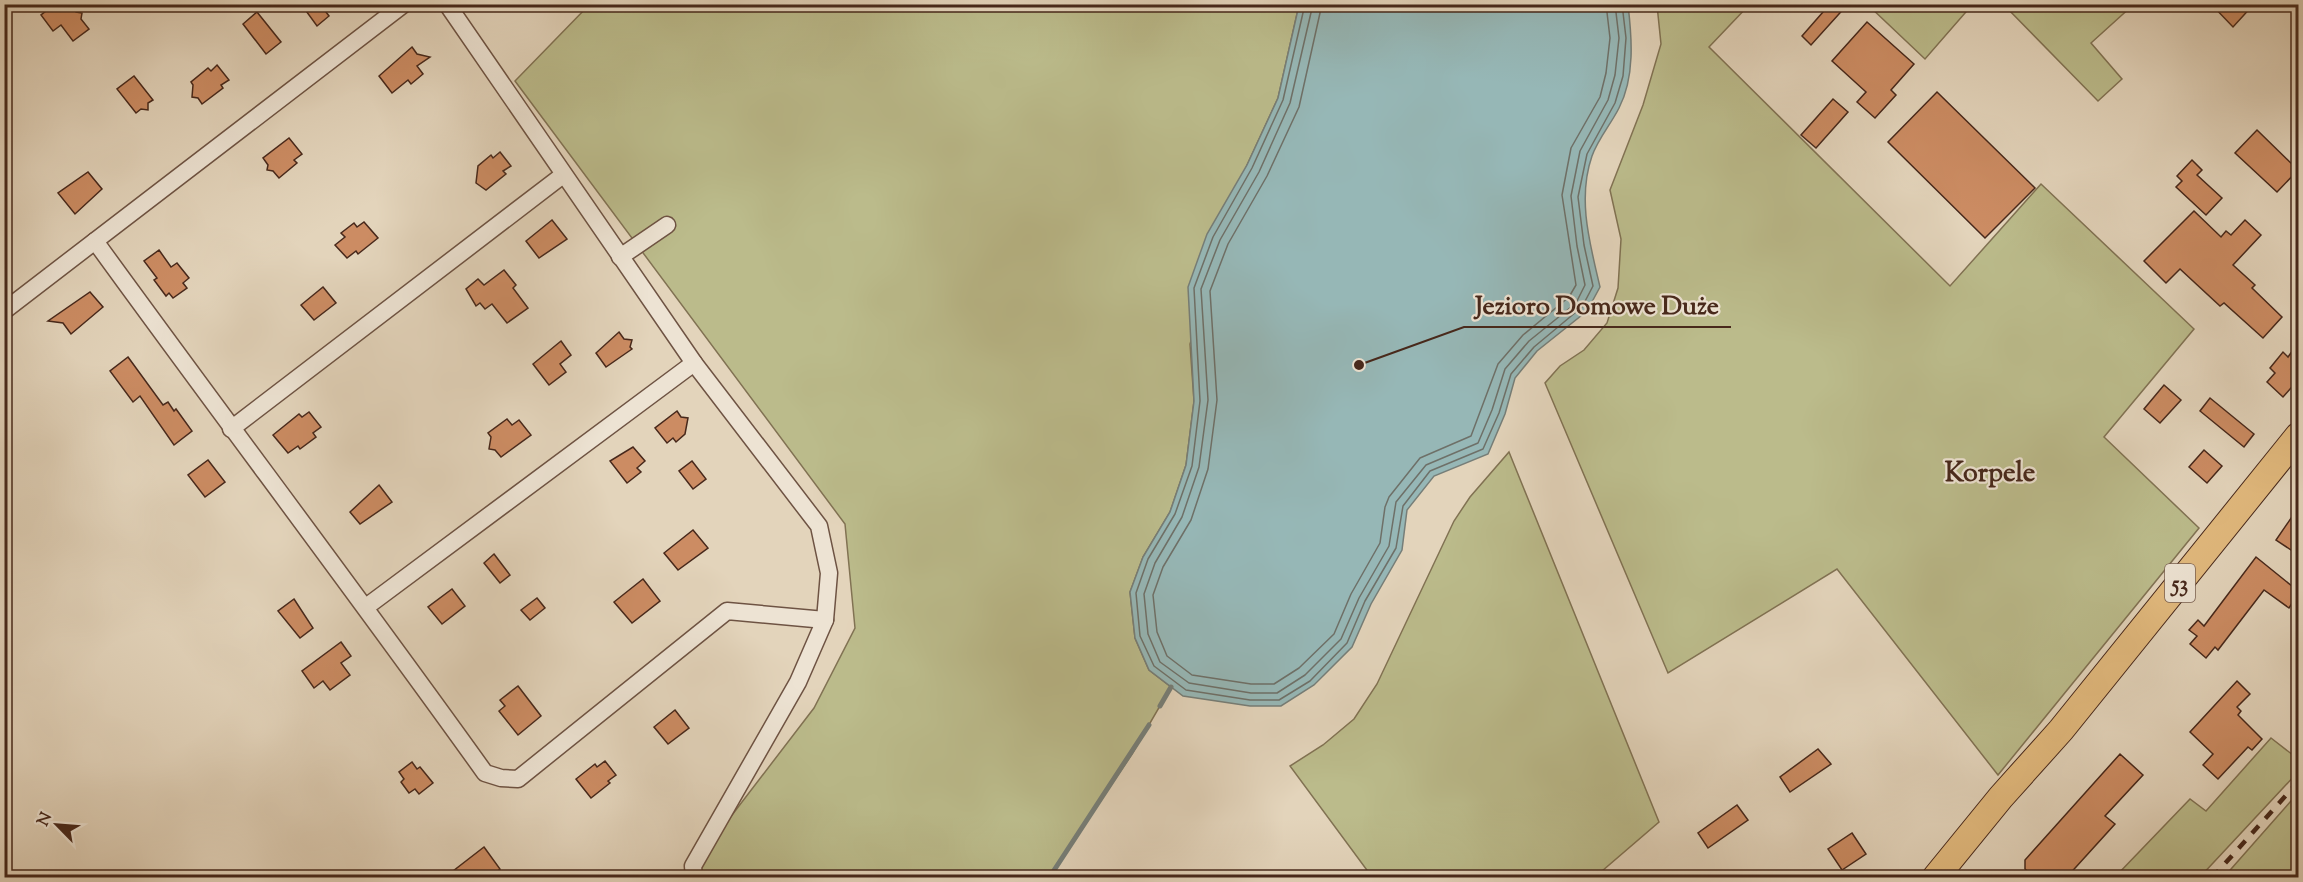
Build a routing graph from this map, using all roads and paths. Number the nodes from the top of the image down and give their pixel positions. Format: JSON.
{"nodes":[{"id":1,"x":404,"y":4,"type":"edge"},
{"id":2,"x":447,"y":4,"type":"edge"},
{"id":3,"x":563,"y":175,"type":"junction"},
{"id":4,"x":667,"y":225,"type":"dead end"},
{"id":5,"x":95,"y":241,"type":"junction"},
{"id":6,"x":620,"y":257,"type":"junction"},
{"id":7,"x":4,"y":311,"type":"edge"},
{"id":8,"x":694,"y":363,"type":"junction"},
{"id":9,"x":231,"y":429,"type":"junction"},
{"id":10,"x":2298,"y":436,"type":"edge"},
{"id":11,"x":366,"y":607,"type":"junction"},
{"id":12,"x":825,"y":620,"type":"junction"},
{"id":13,"x":2061,"y":730,"type":"junction"},
{"id":14,"x":694,"y":878,"type":"edge"},
{"id":15,"x":1935,"y":878,"type":"edge"},
{"id":16,"x":1953,"y":878,"type":"edge"}],
"edges":[{"from":1,"to":5,"type":"street"},
{"from":2,"to":3,"type":"street"},
{"from":3,"to":6,"type":"street"},
{"from":3,"to":9,"type":"street"},
{"from":4,"to":6,"type":"street"},
{"from":5,"to":7,"type":"street"},
{"from":5,"to":9,"type":"street"},
{"from":6,"to":8,"type":"street"},
{"from":8,"to":11,"type":"street"},
{"from":8,"to":12,"type":"street"},
{"from":9,"to":11,"type":"street"},
{"from":10,"to":13,"type":"main road","number":"53"},
{"from":11,"to":12,"type":"street"},
{"from":12,"to":14,"type":"street"},
{"from":13,"to":15,"type":"main road","number":"53"},
{"from":13,"to":16,"type":"main road","number":"53"}]}
